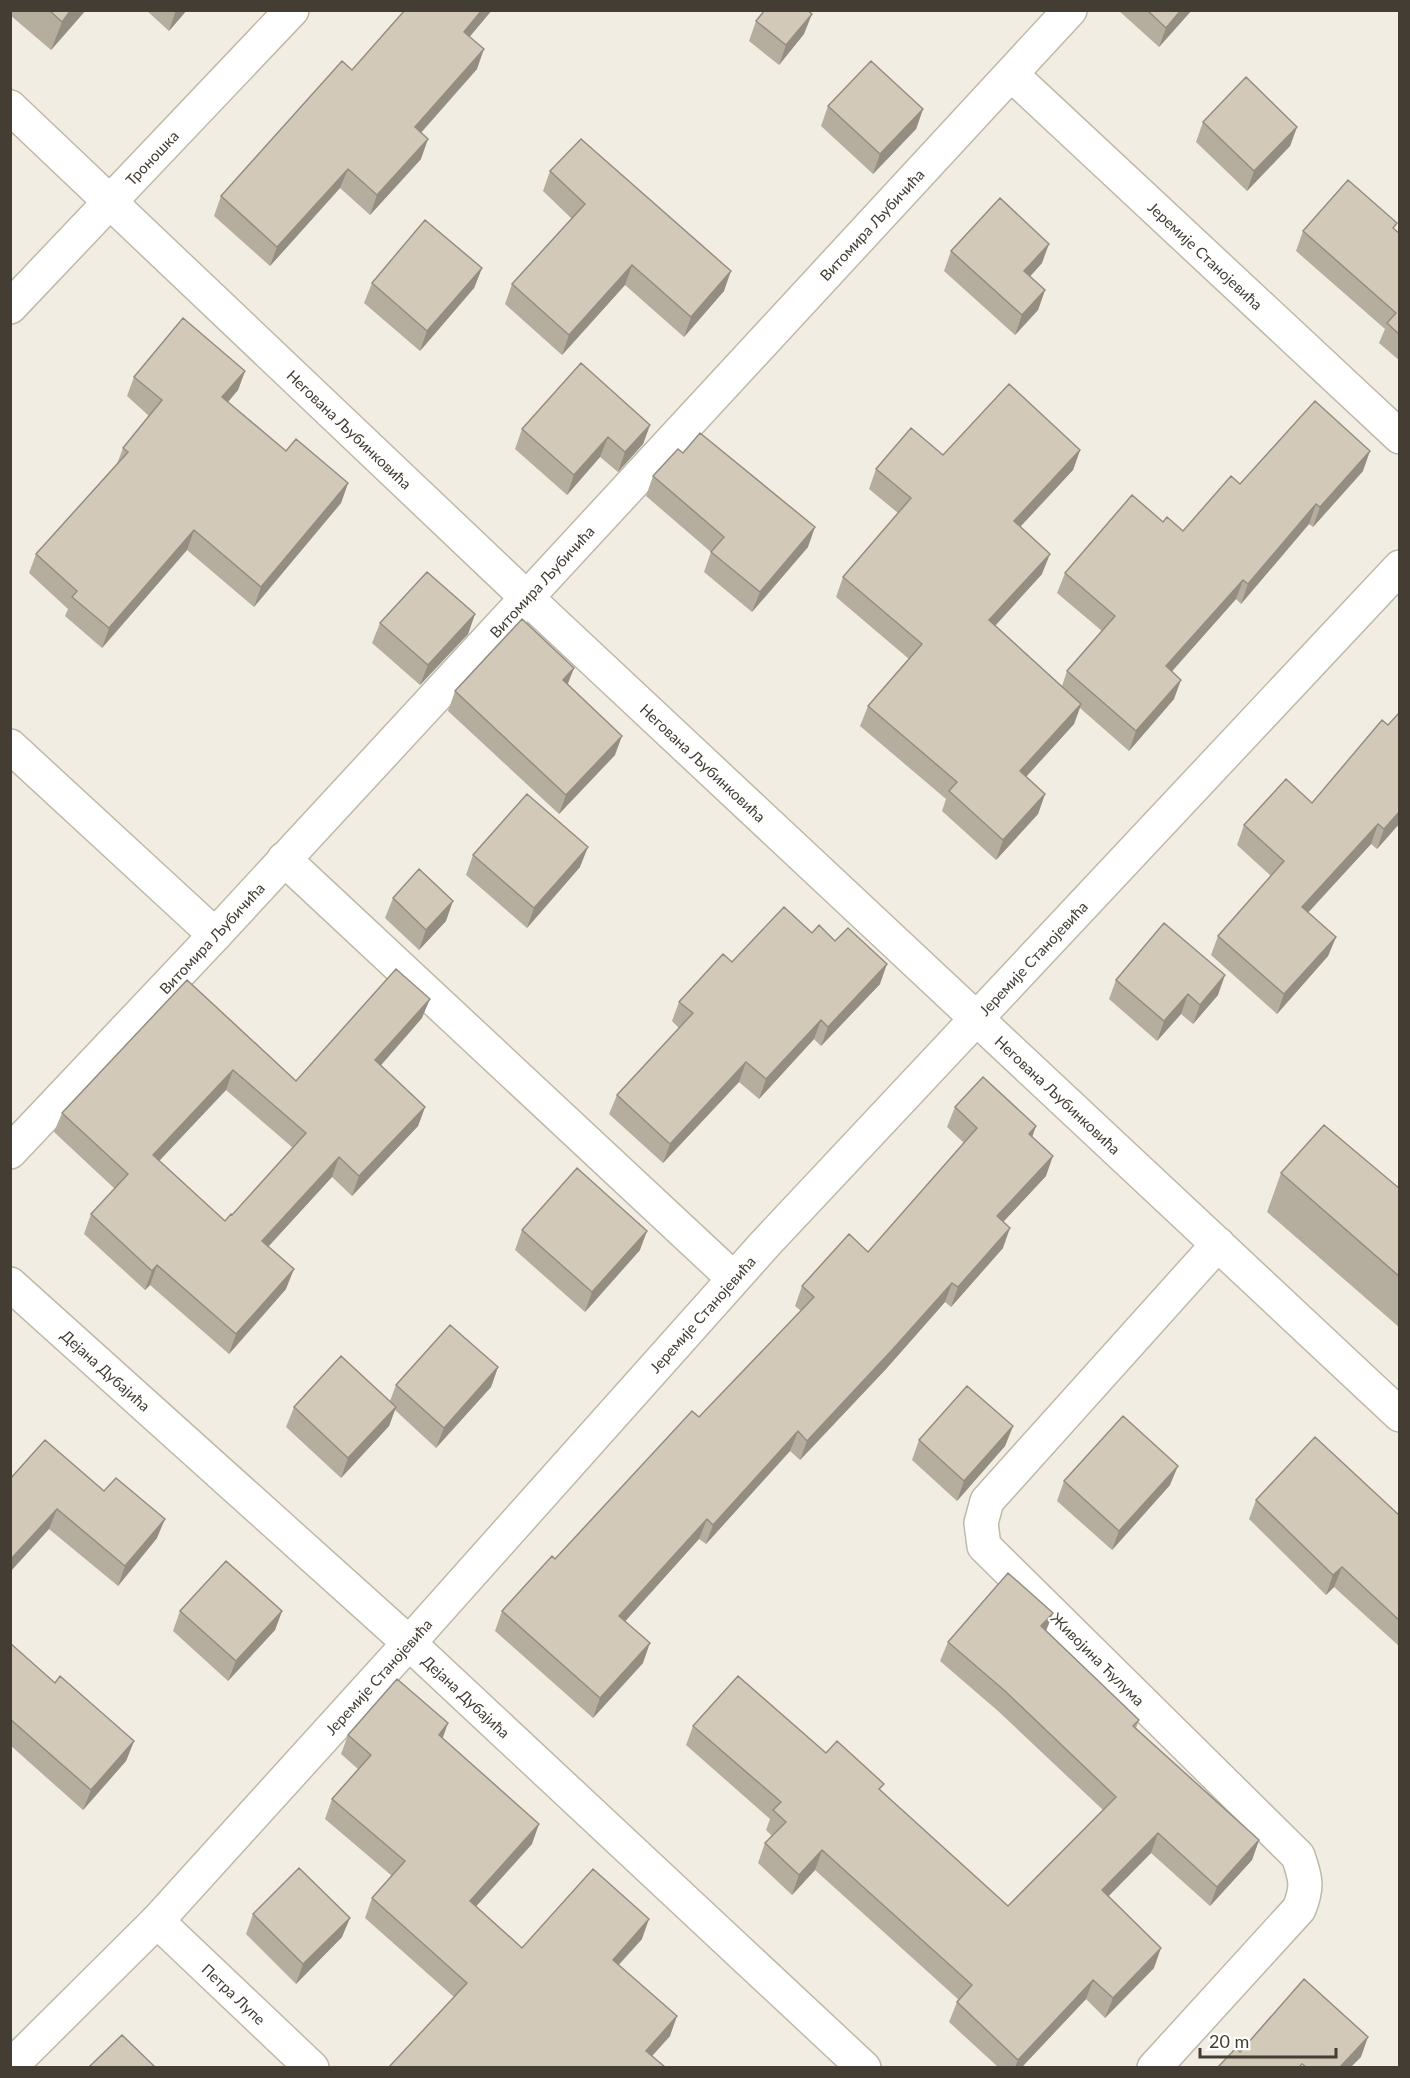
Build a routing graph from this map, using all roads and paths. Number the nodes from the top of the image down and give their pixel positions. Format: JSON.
{"nodes":[{"id":1,"x":292,"y":10,"type":"edge"},
{"id":2,"x":1070,"y":10,"type":"edge"},
{"id":3,"x":1011,"y":74,"type":"junction"},
{"id":4,"x":10,"y":107,"type":"edge"},
{"id":5,"x":111,"y":202,"type":"junction"},
{"id":6,"x":10,"y":307,"type":"edge"},
{"id":7,"x":1400,"y":437,"type":"edge"},
{"id":8,"x":1400,"y":567,"type":"edge"},
{"id":9,"x":526,"y":597,"type":"junction"},
{"id":10,"x":10,"y":746,"type":"edge"},
{"id":11,"x":284,"y":859,"type":"junction"},
{"id":12,"x":216,"y":934,"type":"junction"},
{"id":13,"x":974,"y":1018,"type":"junction"},
{"id":14,"x":10,"y":1152,"type":"edge"},
{"id":15,"x":1218,"y":1244,"type":"junction"},
{"id":16,"x":734,"y":1278,"type":"junction"},
{"id":17,"x":10,"y":1284,"type":"edge"},
{"id":18,"x":1400,"y":1415,"type":"edge"},
{"id":19,"x":410,"y":1643,"type":"junction"},
{"id":20,"x":158,"y":1922,"type":"junction"},
{"id":21,"x":10,"y":2067,"type":"edge"},
{"id":22,"x":312,"y":2067,"type":"edge"},
{"id":23,"x":864,"y":2067,"type":"edge"},
{"id":24,"x":1154,"y":2067,"type":"edge"}],
"edges":[{"from":1,"to":5,"type":"street","name":"Троношка"},
{"from":2,"to":3,"type":"street","name":"Витомира Љубичића"},
{"from":3,"to":7,"type":"street","name":"Јеремије Станојевића"},
{"from":3,"to":9,"type":"street","name":"Витомира Љубичића"},
{"from":4,"to":5,"type":"street","name":"Негована Љубинковића"},
{"from":5,"to":6,"type":"street","name":"Троношка"},
{"from":5,"to":9,"type":"street","name":"Негована Љубинковића"},
{"from":8,"to":13,"type":"street","name":"Јеремије Станојевића"},
{"from":9,"to":11,"type":"street","name":"Витомира Љубичића"},
{"from":9,"to":13,"type":"street","name":"Негована Љубинковића"},
{"from":10,"to":12,"type":"street"},
{"from":11,"to":12,"type":"street","name":"Витомира Љубичића"},
{"from":11,"to":16,"type":"street"},
{"from":12,"to":14,"type":"street","name":"Витомира Љубичића"},
{"from":13,"to":15,"type":"street","name":"Негована Љубинковића"},
{"from":13,"to":16,"type":"street","name":"Јеремије Станојевића"},
{"from":15,"to":18,"type":"street","name":"Негована Љубинковића"},
{"from":15,"to":24,"type":"street","name":"Живојина Ћулума"},
{"from":16,"to":19,"type":"street","name":"Јеремије Станојевића"},
{"from":17,"to":19,"type":"street","name":"Дејана Дубајића"},
{"from":19,"to":20,"type":"street","name":"Јеремије Станојевића"},
{"from":19,"to":23,"type":"street","name":"Дејана Дубајића"},
{"from":20,"to":21,"type":"street","name":"Јеремије Станојевића"},
{"from":20,"to":22,"type":"street","name":"Петра Лупе"}]}
